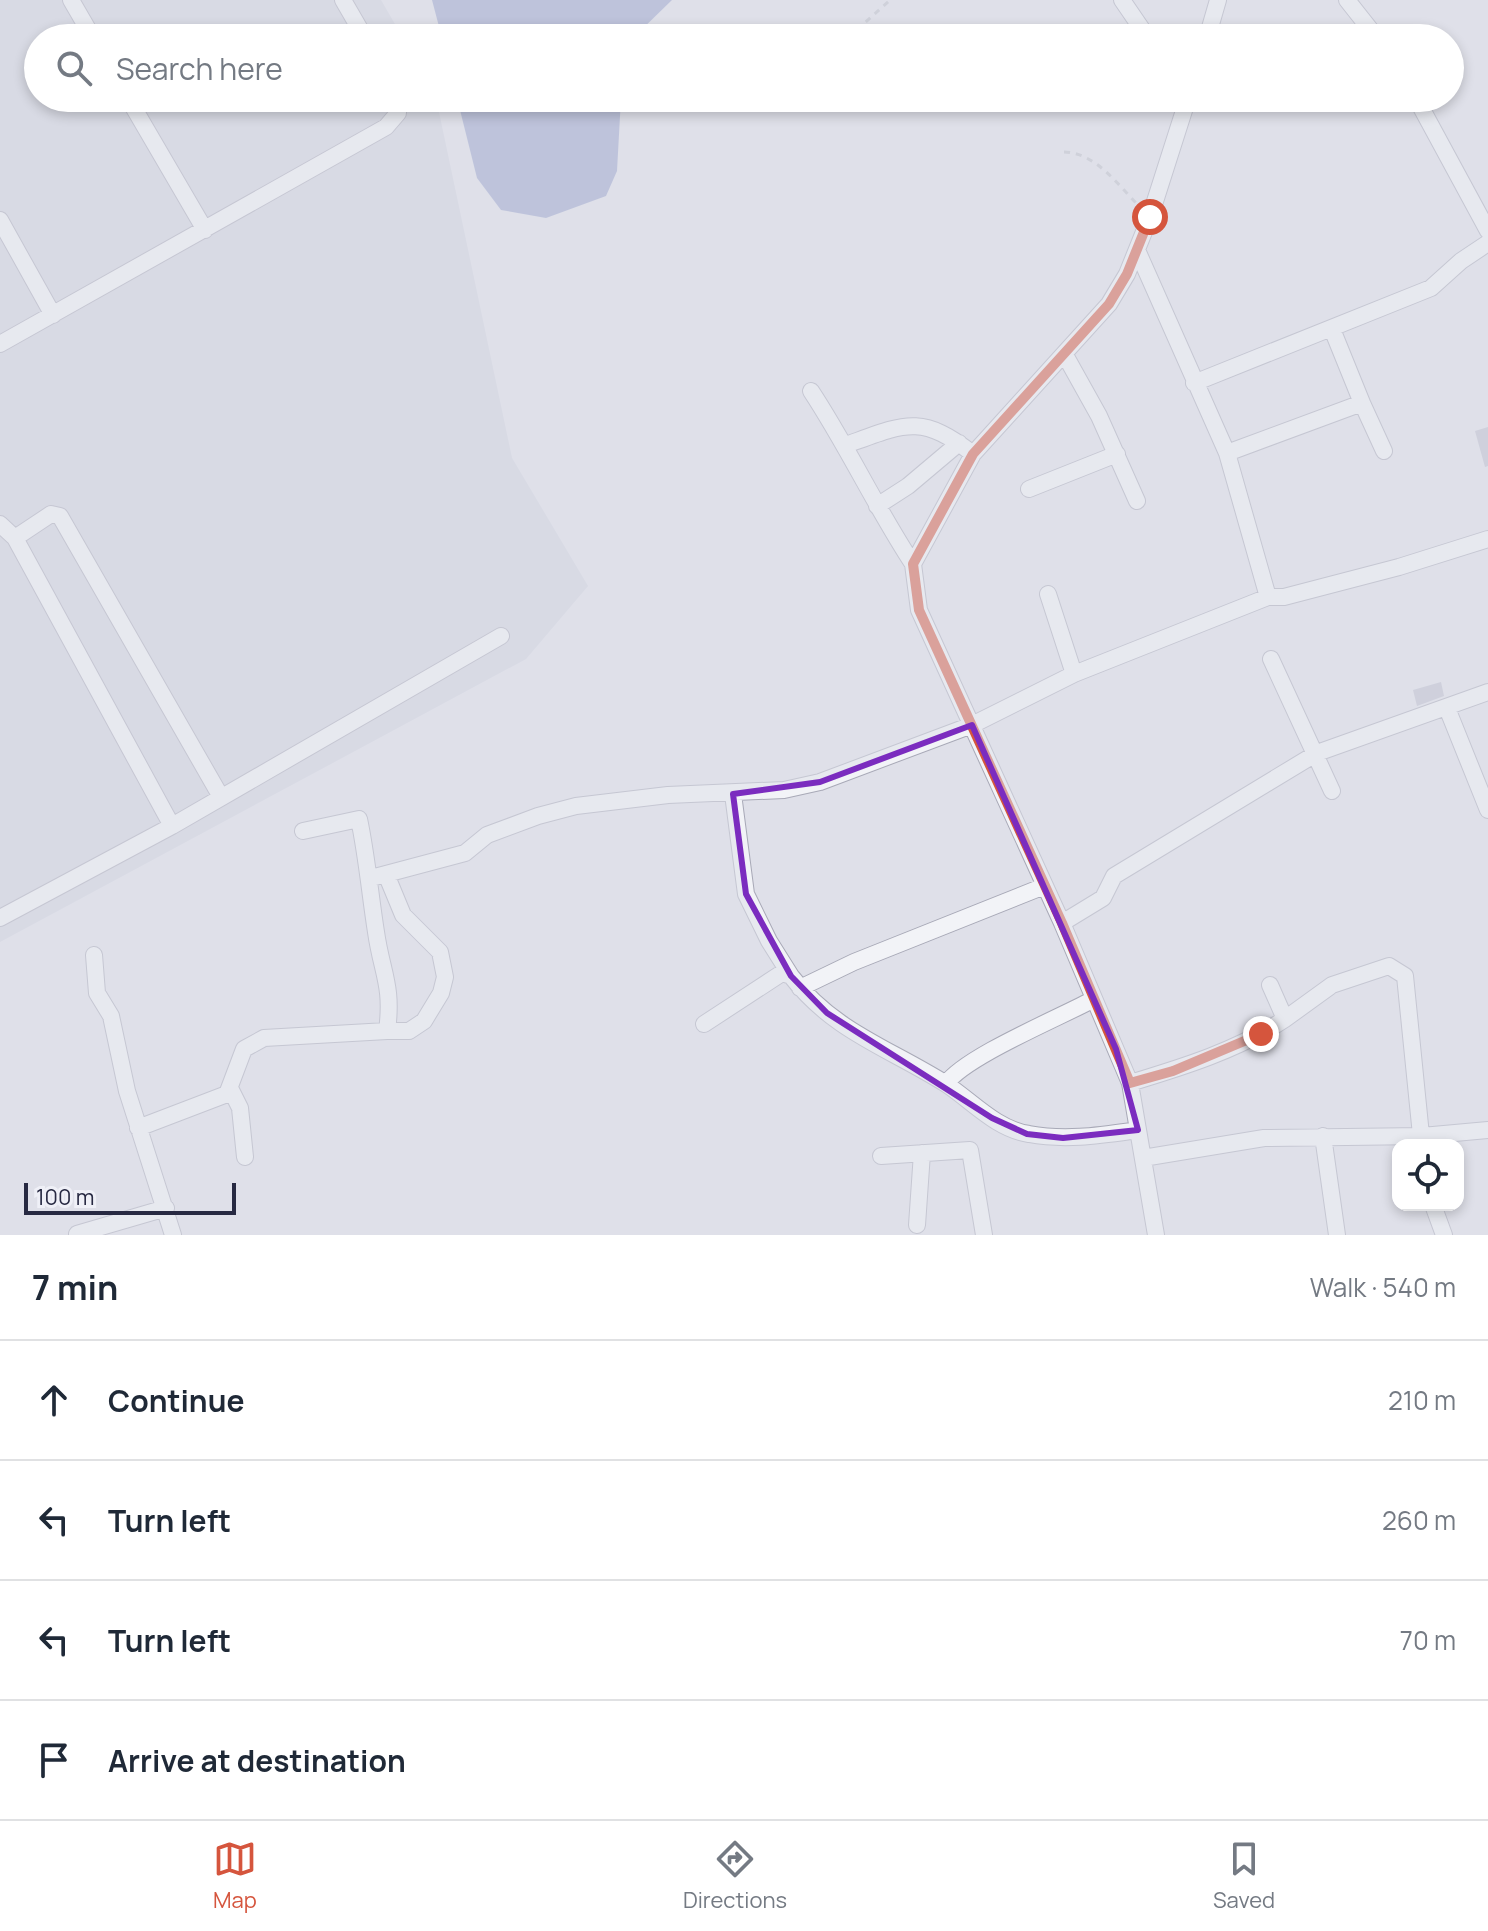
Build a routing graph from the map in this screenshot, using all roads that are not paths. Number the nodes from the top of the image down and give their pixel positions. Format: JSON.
{"nodes":[{"id":1,"x":71,"y":0,"type":"edge"},
{"id":2,"x":343,"y":0,"type":"edge"},
{"id":3,"x":1122,"y":0,"type":"edge"},
{"id":4,"x":1218,"y":0,"type":"edge"},
{"id":5,"x":1347,"y":0,"type":"edge"},
{"id":6,"x":85,"y":24,"type":"edge"},
{"id":7,"x":357,"y":24,"type":"edge"},
{"id":8,"x":1138,"y":24,"type":"edge"},
{"id":9,"x":1211,"y":24,"type":"edge"},
{"id":10,"x":1366,"y":24,"type":"edge"},
{"id":11,"x":136,"y":112,"type":"edge"},
{"id":12,"x":398,"y":112,"type":"edge"},
{"id":13,"x":1182,"y":112,"type":"edge"},
{"id":14,"x":1184,"y":112,"type":"edge"},
{"id":15,"x":1424,"y":112,"type":"edge"},
{"id":16,"x":1183,"y":115,"type":"junction"},
{"id":17,"x":0,"y":220,"type":"edge"},
{"id":18,"x":205,"y":230,"type":"junction"},
{"id":19,"x":1488,"y":231,"type":"edge"},
{"id":20,"x":1488,"y":243,"type":"edge"},
{"id":21,"x":1137,"y":250,"type":"junction"},
{"id":22,"x":53,"y":315,"type":"junction"},
{"id":23,"x":1332,"y":329,"type":"junction"},
{"id":24,"x":0,"y":344,"type":"edge"},
{"id":25,"x":1065,"y":355,"type":"junction"},
{"id":26,"x":1194,"y":383,"type":"junction"},
{"id":27,"x":811,"y":391,"type":"dead end"},
{"id":28,"x":1362,"y":403,"type":"junction"},
{"id":29,"x":959,"y":443,"type":"junction"},
{"id":30,"x":846,"y":445,"type":"junction"},
{"id":31,"x":1384,"y":451,"type":"dead end"},
{"id":32,"x":1227,"y":453,"type":"junction"},
{"id":33,"x":973,"y":454,"type":"junction"},
{"id":34,"x":1117,"y":454,"type":"junction"},
{"id":35,"x":1029,"y":489,"type":"dead end"},
{"id":36,"x":1137,"y":501,"type":"dead end"},
{"id":37,"x":877,"y":506,"type":"junction"},
{"id":38,"x":0,"y":524,"type":"edge"},
{"id":39,"x":15,"y":538,"type":"junction"},
{"id":40,"x":1488,"y":539,"type":"edge"},
{"id":41,"x":913,"y":564,"type":"junction"},
{"id":42,"x":1048,"y":594,"type":"dead end"},
{"id":43,"x":1268,"y":597,"type":"junction"},
{"id":44,"x":501,"y":636,"type":"dead end"},
{"id":45,"x":1271,"y":659,"type":"dead end"},
{"id":46,"x":1074,"y":674,"type":"junction"},
{"id":47,"x":1488,"y":692,"type":"edge"},
{"id":48,"x":1447,"y":708,"type":"junction"},
{"id":49,"x":972,"y":725,"type":"junction"},
{"id":50,"x":1317,"y":753,"type":"junction"},
{"id":51,"x":1332,"y":791,"type":"dead end"},
{"id":52,"x":733,"y":794,"type":"junction"},
{"id":53,"x":221,"y":797,"type":"junction"},
{"id":54,"x":1488,"y":810,"type":"edge"},
{"id":55,"x":172,"y":826,"type":"junction"},
{"id":56,"x":303,"y":831,"type":"dead end"},
{"id":57,"x":379,"y":876,"type":"junction"},
{"id":58,"x":1042,"y":887,"type":"junction"},
{"id":59,"x":0,"y":918,"type":"edge"},
{"id":60,"x":1062,"y":923,"type":"junction"},
{"id":61,"x":94,"y":955,"type":"dead end"},
{"id":62,"x":796,"y":982,"type":"junction"},
{"id":63,"x":1270,"y":985,"type":"dead end"},
{"id":64,"x":1094,"y":999,"type":"junction"},
{"id":65,"x":1285,"y":1019,"type":"junction"},
{"id":66,"x":704,"y":1024,"type":"dead end"},
{"id":67,"x":387,"y":1031,"type":"junction"},
{"id":68,"x":1130,"y":1083,"type":"junction"},
{"id":69,"x":946,"y":1084,"type":"junction"},
{"id":70,"x":231,"y":1090,"type":"junction"},
{"id":71,"x":138,"y":1128,"type":"junction"},
{"id":72,"x":1138,"y":1130,"type":"junction"},
{"id":73,"x":1488,"y":1130,"type":"edge"},
{"id":74,"x":1323,"y":1136,"type":"junction"},
{"id":75,"x":1392,"y":1139,"type":"edge"},
{"id":76,"x":1422,"y":1139,"type":"edge"},
{"id":77,"x":1434,"y":1139,"type":"edge"},
{"id":78,"x":922,"y":1153,"type":"junction"},
{"id":79,"x":881,"y":1156,"type":"dead end"},
{"id":80,"x":245,"y":1157,"type":"dead end"},
{"id":81,"x":1143,"y":1158,"type":"junction"},
{"id":82,"x":166,"y":1208,"type":"junction"},
{"id":83,"x":1435,"y":1211,"type":"edge"},
{"id":84,"x":917,"y":1225,"type":"dead end"},
{"id":85,"x":77,"y":1234,"type":"edge"},
{"id":86,"x":173,"y":1235,"type":"edge"},
{"id":87,"x":984,"y":1235,"type":"edge"},
{"id":88,"x":1156,"y":1235,"type":"edge"},
{"id":89,"x":1337,"y":1235,"type":"edge"},
{"id":90,"x":1444,"y":1235,"type":"edge"}],
"edges":[{"from":1,"to":6,"type":"street"},
{"from":2,"to":7,"type":"street"},
{"from":3,"to":8,"type":"street"},
{"from":4,"to":9,"type":"street"},
{"from":5,"to":10,"type":"street"},
{"from":11,"to":18,"type":"street"},
{"from":12,"to":18,"type":"street"},
{"from":13,"to":16,"type":"street"},
{"from":14,"to":16,"type":"street"},
{"from":15,"to":19,"type":"street"},
{"from":16,"to":21,"type":"street"},
{"from":17,"to":22,"type":"street"},
{"from":18,"to":22,"type":"street"},
{"from":20,"to":23,"type":"street"},
{"from":21,"to":25,"type":"street"},
{"from":21,"to":26,"type":"street"},
{"from":22,"to":24,"type":"street"},
{"from":23,"to":26,"type":"street"},
{"from":23,"to":28,"type":"street"},
{"from":25,"to":33,"type":"street"},
{"from":25,"to":34,"type":"street"},
{"from":26,"to":32,"type":"street"},
{"from":27,"to":30,"type":"street"},
{"from":28,"to":31,"type":"street"},
{"from":28,"to":32,"type":"street"},
{"from":29,"to":30,"type":"street"},
{"from":29,"to":33,"type":"street"},
{"from":29,"to":37,"type":"street"},
{"from":30,"to":37,"type":"street"},
{"from":32,"to":43,"type":"street"},
{"from":33,"to":41,"type":"street"},
{"from":34,"to":35,"type":"street"},
{"from":34,"to":36,"type":"street"},
{"from":37,"to":41,"type":"street"},
{"from":38,"to":39,"type":"street"},
{"from":39,"to":53,"type":"street"},
{"from":39,"to":55,"type":"street"},
{"from":40,"to":43,"type":"street"},
{"from":41,"to":49,"type":"street"},
{"from":42,"to":46,"type":"street"},
{"from":43,"to":46,"type":"street"},
{"from":44,"to":53,"type":"street"},
{"from":45,"to":50,"type":"street"},
{"from":46,"to":49,"type":"street"},
{"from":47,"to":48,"type":"street"},
{"from":48,"to":50,"type":"street"},
{"from":48,"to":54,"type":"street"},
{"from":49,"to":52,"type":"street"},
{"from":49,"to":58,"type":"street"},
{"from":50,"to":51,"type":"street"},
{"from":50,"to":60,"type":"street"},
{"from":52,"to":57,"type":"street"},
{"from":52,"to":62,"type":"street"},
{"from":53,"to":55,"type":"street"},
{"from":55,"to":59,"type":"street"},
{"from":56,"to":57,"type":"street"},
{"from":57,"to":67,"type":"street"},
{"from":57,"to":67,"type":"street"},
{"from":58,"to":60,"type":"street"},
{"from":58,"to":62,"type":"street"},
{"from":60,"to":64,"type":"street"},
{"from":61,"to":71,"type":"street"},
{"from":62,"to":66,"type":"street"},
{"from":62,"to":69,"type":"street"},
{"from":63,"to":65,"type":"street"},
{"from":64,"to":68,"type":"street"},
{"from":64,"to":69,"type":"street"},
{"from":65,"to":68,"type":"street"},
{"from":65,"to":76,"type":"street"},
{"from":67,"to":70,"type":"street"},
{"from":68,"to":72,"type":"street"},
{"from":69,"to":72,"type":"street"},
{"from":70,"to":71,"type":"street"},
{"from":70,"to":80,"type":"street"},
{"from":71,"to":82,"type":"street"},
{"from":72,"to":81,"type":"street"},
{"from":73,"to":77,"type":"street"},
{"from":74,"to":75,"type":"street"},
{"from":74,"to":81,"type":"street"},
{"from":74,"to":89,"type":"street"},
{"from":78,"to":79,"type":"street"},
{"from":78,"to":84,"type":"street"},
{"from":78,"to":87,"type":"street"},
{"from":81,"to":88,"type":"street"},
{"from":82,"to":85,"type":"street"},
{"from":82,"to":86,"type":"street"},
{"from":83,"to":90,"type":"street"}]}
